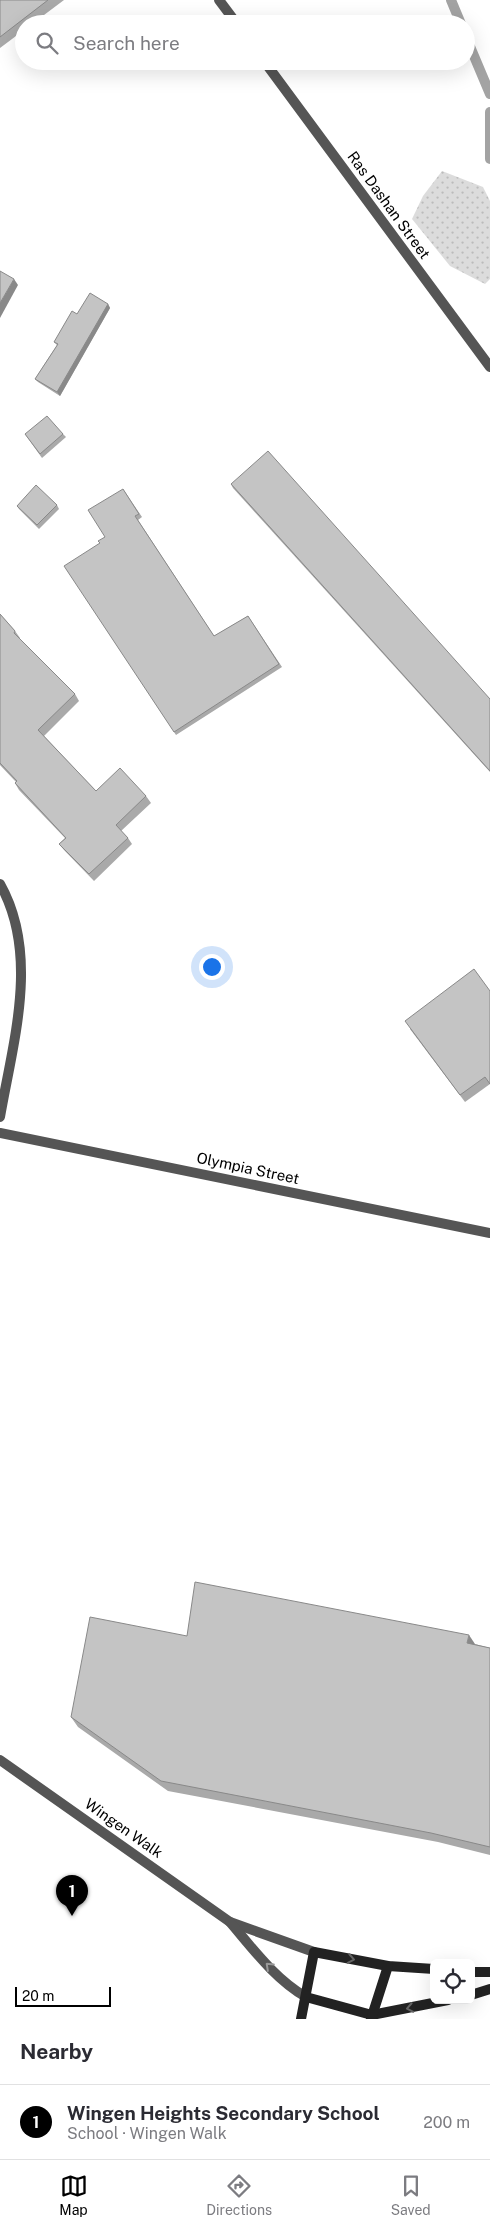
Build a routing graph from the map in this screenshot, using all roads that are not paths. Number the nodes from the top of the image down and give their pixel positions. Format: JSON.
{"nodes":[{"id":1,"x":219,"y":0,"type":"edge"},
{"id":2,"x":230,"y":15,"type":"edge"},
{"id":3,"x":271,"y":70,"type":"edge"},
{"id":4,"x":490,"y":367,"type":"edge"},
{"id":5,"x":0,"y":884,"type":"edge"},
{"id":6,"x":0,"y":1117,"type":"edge"},
{"id":7,"x":0,"y":1133,"type":"edge"},
{"id":8,"x":490,"y":1233,"type":"edge"},
{"id":9,"x":0,"y":1760,"type":"edge"},
{"id":10,"x":230,"y":1922,"type":"junction"},
{"id":11,"x":314,"y":1952,"type":"junction"},
{"id":12,"x":388,"y":1966,"type":"junction"},
{"id":13,"x":430,"y":1969,"type":"edge"},
{"id":14,"x":475,"y":1972,"type":"edge"},
{"id":15,"x":490,"y":1972,"type":"edge"},
{"id":16,"x":490,"y":1989,"type":"edge"},
{"id":17,"x":475,"y":1994,"type":"edge"},
{"id":18,"x":306,"y":1997,"type":"junction"},
{"id":19,"x":430,"y":2004,"type":"edge"},
{"id":20,"x":371,"y":2017,"type":"edge"},
{"id":21,"x":301,"y":2019,"type":"edge"}],
"edges":[{"from":1,"to":2,"type":"street"},
{"from":3,"to":4,"type":"street","name":"Ras Dashan Street"},
{"from":5,"to":6,"type":"street"},
{"from":7,"to":8,"type":"street","name":"Olympia Street"},
{"from":9,"to":10,"type":"street","name":"Wingen Walk"},
{"from":10,"to":11,"type":"street","name":"Wingen Walk"},
{"from":18,"to":10,"type":"street","name":"Wingen Walk","one_way":true},
{"from":11,"to":12,"type":"street","one_way":true},
{"from":11,"to":18,"type":"street"},
{"from":12,"to":13,"type":"street"},
{"from":12,"to":20,"type":"street"},
{"from":14,"to":15,"type":"street"},
{"from":16,"to":17,"type":"street"},
{"from":18,"to":20,"type":"street"},
{"from":18,"to":21,"type":"street"},
{"from":19,"to":20,"type":"street","one_way":true}]}
